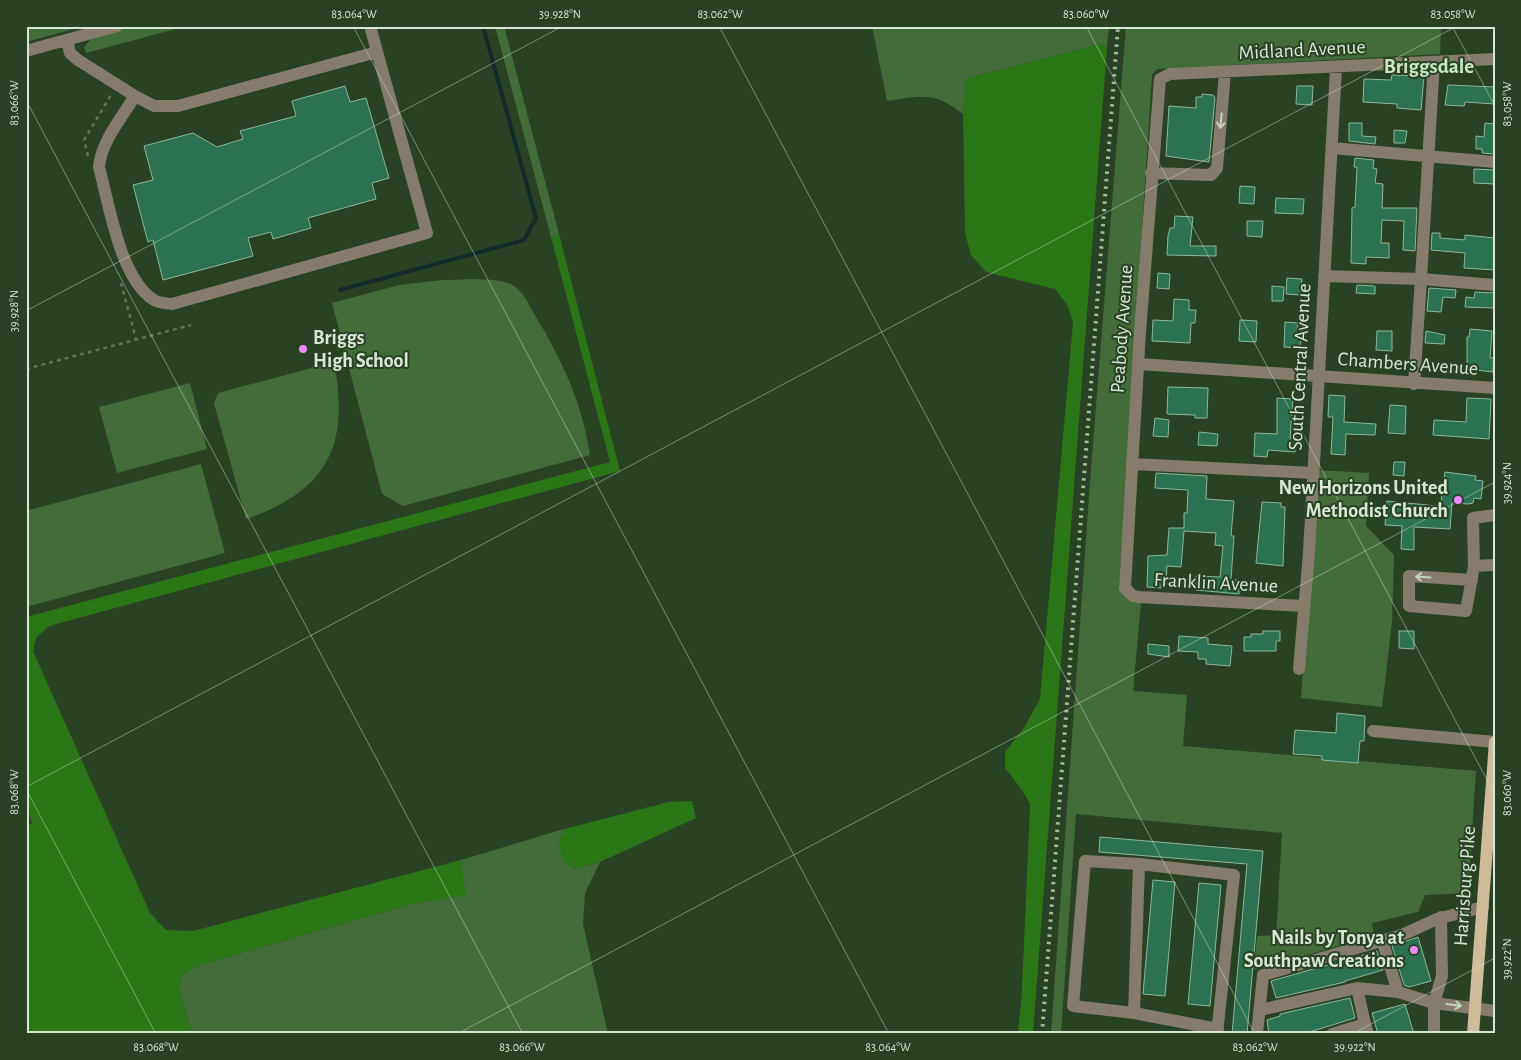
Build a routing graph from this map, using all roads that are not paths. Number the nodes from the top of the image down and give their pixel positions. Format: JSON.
{"nodes":[{"id":1,"x":117,"y":26,"type":"edge"},
{"id":2,"x":370,"y":26,"type":"edge"},
{"id":3,"x":66,"y":40,"type":"junction"},
{"id":4,"x":26,"y":51,"type":"edge"},
{"id":5,"x":377,"y":52,"type":"junction"},
{"id":6,"x":1495,"y":59,"type":"edge"},
{"id":7,"x":1434,"y":62,"type":"junction"},
{"id":8,"x":1336,"y":68,"type":"junction"},
{"id":9,"x":1225,"y":72,"type":"junction"},
{"id":10,"x":1170,"y":74,"type":"joint"},
{"id":11,"x":135,"y":96,"type":"junction"},
{"id":12,"x":1332,"y":148,"type":"junction"},
{"id":13,"x":1427,"y":157,"type":"junction"},
{"id":14,"x":1495,"y":162,"type":"edge"},
{"id":15,"x":1151,"y":174,"type":"junction"},
{"id":16,"x":1324,"y":276,"type":"junction"},
{"id":17,"x":1421,"y":279,"type":"junction"},
{"id":18,"x":1495,"y":285,"type":"edge"},
{"id":19,"x":1138,"y":364,"type":"junction"},
{"id":20,"x":1317,"y":377,"type":"junction"},
{"id":21,"x":1414,"y":384,"type":"junction"},
{"id":22,"x":1495,"y":388,"type":"edge"},
{"id":23,"x":1132,"y":464,"type":"junction"},
{"id":24,"x":1313,"y":473,"type":"junction"},
{"id":25,"x":1495,"y":515,"type":"edge"},
{"id":26,"x":1495,"y":565,"type":"edge"},
{"id":27,"x":1474,"y":566,"type":"junction"},
{"id":28,"x":1472,"y":580,"type":"junction"},
{"id":29,"x":1127,"y":592,"type":"joint"},
{"id":30,"x":1304,"y":606,"type":"junction"},
{"id":31,"x":1300,"y":669,"type":"dead end"},
{"id":32,"x":1373,"y":731,"type":"dead end"},
{"id":33,"x":1495,"y":742,"type":"edge"},
{"id":34,"x":1494,"y":770,"type":"edge"},
{"id":35,"x":1139,"y":864,"type":"junction"},
{"id":36,"x":1483,"y":906,"type":"junction"},
{"id":37,"x":1441,"y":917,"type":"junction"},
{"id":38,"x":1382,"y":940,"type":"junction"},
{"id":39,"x":1357,"y":988,"type":"junction"},
{"id":40,"x":1398,"y":992,"type":"junction"},
{"id":41,"x":1434,"y":1003,"type":"junction"},
{"id":42,"x":1475,"y":1007,"type":"junction"},
{"id":43,"x":1260,"y":1010,"type":"junction"},
{"id":44,"x":1495,"y":1011,"type":"edge"},
{"id":45,"x":1134,"y":1013,"type":"junction"},
{"id":46,"x":1367,"y":1029,"type":"edge"},
{"id":47,"x":1217,"y":1032,"type":"edge"},
{"id":48,"x":1257,"y":1034,"type":"edge"},
{"id":49,"x":1332,"y":1034,"type":"edge"},
{"id":50,"x":1434,"y":1034,"type":"edge"},
{"id":51,"x":1473,"y":1034,"type":"edge"}],
"edges":[{"from":1,"to":3,"type":"street"},
{"from":2,"to":5,"type":"street"},
{"from":3,"to":4,"type":"street"},
{"from":3,"to":11,"type":"street"},
{"from":5,"to":11,"type":"street"},
{"from":5,"to":11,"type":"street"},
{"from":6,"to":7,"type":"street","name":"Midland Avenue"},
{"from":7,"to":8,"type":"street","name":"Midland Avenue"},
{"from":7,"to":13,"type":"street"},
{"from":8,"to":9,"type":"street","name":"Midland Avenue"},
{"from":8,"to":12,"type":"street","name":"South Central Avenue"},
{"from":9,"to":10,"type":"street","name":"Midland Avenue"},
{"from":9,"to":15,"type":"street","one_way":true},
{"from":10,"to":15,"type":"street","name":"Peabody Avenue"},
{"from":12,"to":13,"type":"street"},
{"from":12,"to":16,"type":"street","name":"South Central Avenue"},
{"from":13,"to":14,"type":"street"},
{"from":13,"to":17,"type":"street"},
{"from":15,"to":19,"type":"street","name":"Peabody Avenue"},
{"from":16,"to":17,"type":"street"},
{"from":16,"to":20,"type":"street","name":"South Central Avenue"},
{"from":17,"to":18,"type":"street"},
{"from":17,"to":21,"type":"street"},
{"from":19,"to":20,"type":"street","name":"Chambers Avenue"},
{"from":19,"to":23,"type":"street","name":"Peabody Avenue"},
{"from":20,"to":21,"type":"street","name":"Chambers Avenue"},
{"from":20,"to":24,"type":"street","name":"South Central Avenue"},
{"from":21,"to":22,"type":"street","name":"Chambers Avenue"},
{"from":23,"to":24,"type":"street"},
{"from":23,"to":29,"type":"street","name":"Peabody Avenue"},
{"from":24,"to":30,"type":"street","name":"South Central Avenue"},
{"from":25,"to":27,"type":"street"},
{"from":26,"to":27,"type":"street"},
{"from":27,"to":28,"type":"street"},
{"from":28,"to":28,"type":"street","one_way":true},
{"from":29,"to":30,"type":"street","name":"Franklin Avenue"},
{"from":30,"to":31,"type":"street","name":"South Central Avenue"},
{"from":32,"to":33,"type":"street"},
{"from":33,"to":34,"type":"main road","name":"Harrisburg Pike"},
{"from":34,"to":36,"type":"main road","name":"Harrisburg Pike"},
{"from":35,"to":45,"type":"street"},
{"from":35,"to":45,"type":"street"},
{"from":35,"to":47,"type":"street"},
{"from":36,"to":37,"type":"street"},
{"from":36,"to":42,"type":"main road","name":"Harrisburg Pike"},
{"from":37,"to":38,"type":"street"},
{"from":37,"to":41,"type":"street"},
{"from":38,"to":40,"type":"street"},
{"from":38,"to":43,"type":"street"},
{"from":39,"to":40,"type":"street"},
{"from":39,"to":43,"type":"street"},
{"from":39,"to":46,"type":"street"},
{"from":40,"to":41,"type":"street"},
{"from":41,"to":42,"type":"street","one_way":true},
{"from":41,"to":50,"type":"street"},
{"from":42,"to":44,"type":"street"},
{"from":42,"to":51,"type":"main road","name":"Harrisburg Pike"},
{"from":43,"to":48,"type":"street"},
{"from":45,"to":47,"type":"street"},
{"from":46,"to":49,"type":"street"}]}
